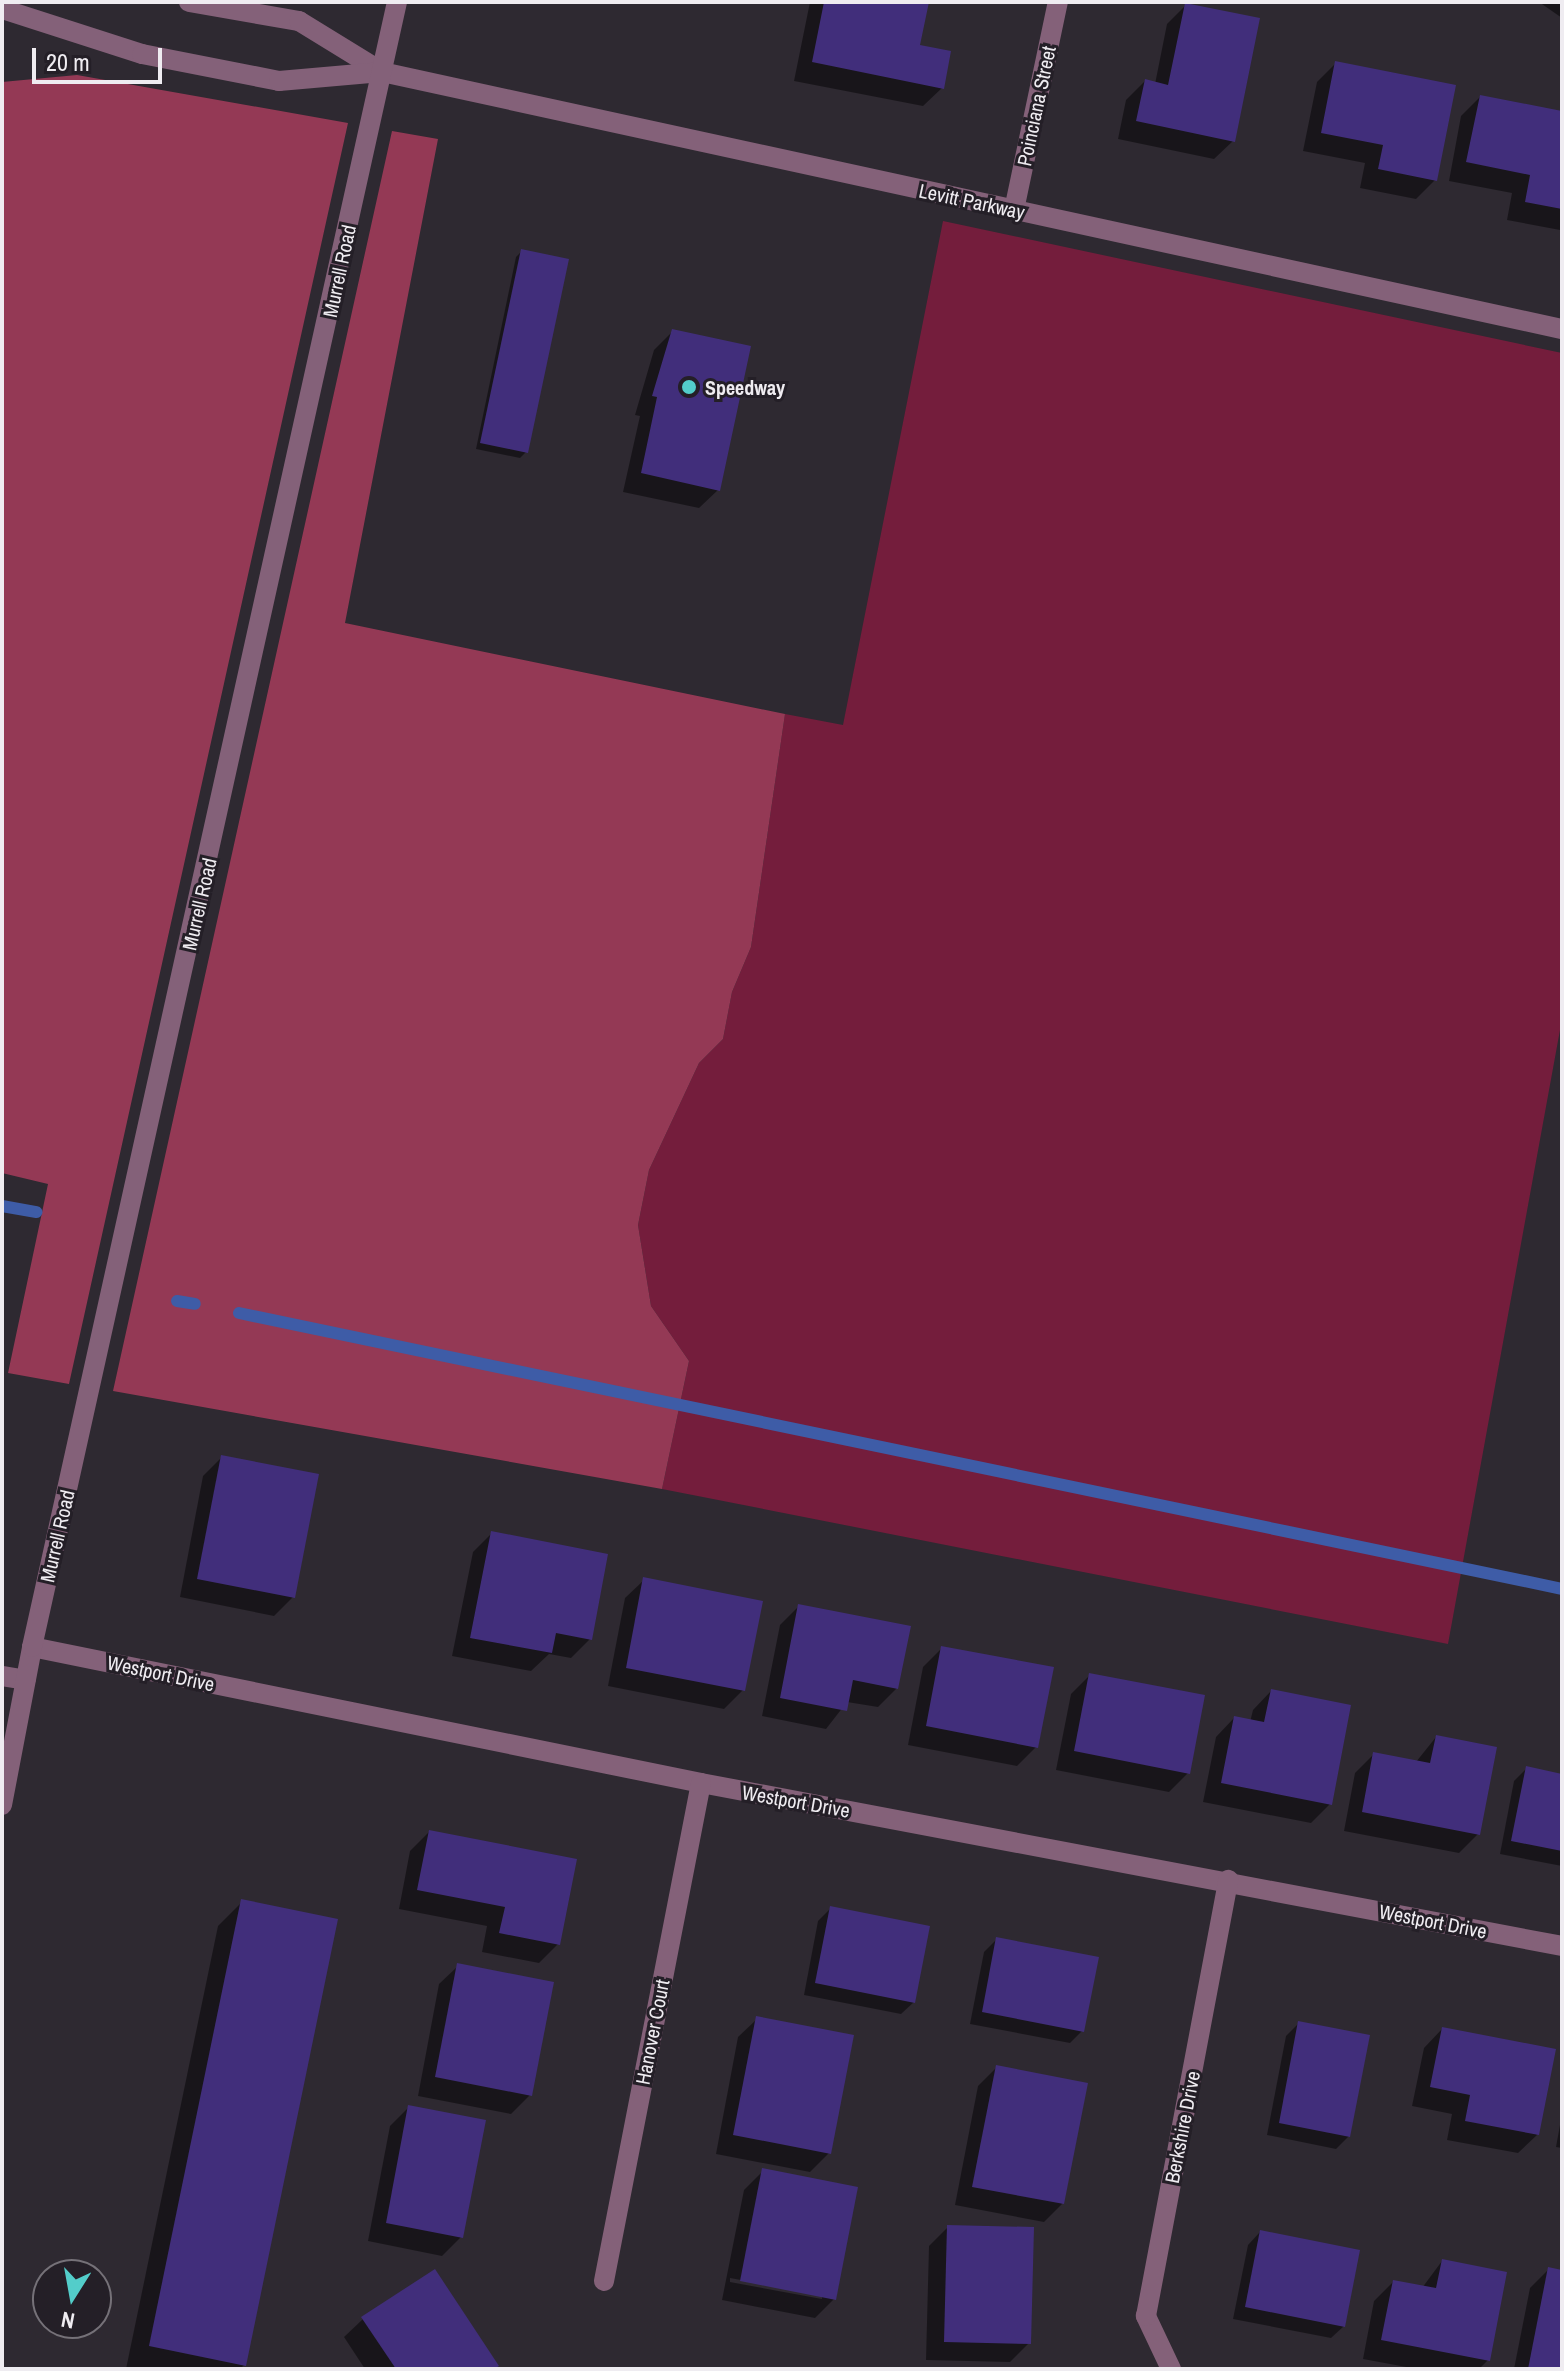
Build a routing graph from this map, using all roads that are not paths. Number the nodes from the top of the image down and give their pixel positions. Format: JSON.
{"nodes":[{"id":1,"x":189,"y":2,"type":"edge"},
{"id":2,"x":397,"y":2,"type":"edge"},
{"id":3,"x":1058,"y":2,"type":"edge"},
{"id":4,"x":2,"y":9,"type":"edge"},
{"id":5,"x":382,"y":72,"type":"junction"},
{"id":6,"x":1014,"y":210,"type":"junction"},
{"id":7,"x":1562,"y":329,"type":"edge"},
{"id":8,"x":32,"y":1647,"type":"junction"},
{"id":9,"x":2,"y":1676,"type":"edge"},
{"id":10,"x":26,"y":1680,"type":"junction"},
{"id":11,"x":701,"y":1783,"type":"junction"},
{"id":12,"x":2,"y":1805,"type":"edge"},
{"id":13,"x":1228,"y":1880,"type":"junction"},
{"id":14,"x":1562,"y":1946,"type":"edge"},
{"id":15,"x":604,"y":2281,"type":"dead end"},
{"id":16,"x":1171,"y":2369,"type":"edge"}],
"edges":[{"from":1,"to":5,"type":"street"},
{"from":2,"to":5,"type":"street","name":"Murrell Road"},
{"from":3,"to":6,"type":"street","name":"Poinciana Street"},
{"from":4,"to":5,"type":"street"},
{"from":5,"to":6,"type":"street","name":"Levitt Parkway"},
{"from":5,"to":8,"type":"street","name":"Murrell Road"},
{"from":6,"to":7,"type":"street","name":"Levitt Parkway"},
{"from":8,"to":10,"type":"street","name":"Murrell Road"},
{"from":8,"to":11,"type":"street","name":"Westport Drive"},
{"from":9,"to":10,"type":"street"},
{"from":10,"to":12,"type":"street","name":"Murrell Road"},
{"from":11,"to":13,"type":"street","name":"Westport Drive"},
{"from":11,"to":15,"type":"street","name":"Hanover Court"},
{"from":13,"to":14,"type":"street","name":"Westport Drive"},
{"from":13,"to":16,"type":"street","name":"Berkshire Drive"}]}
